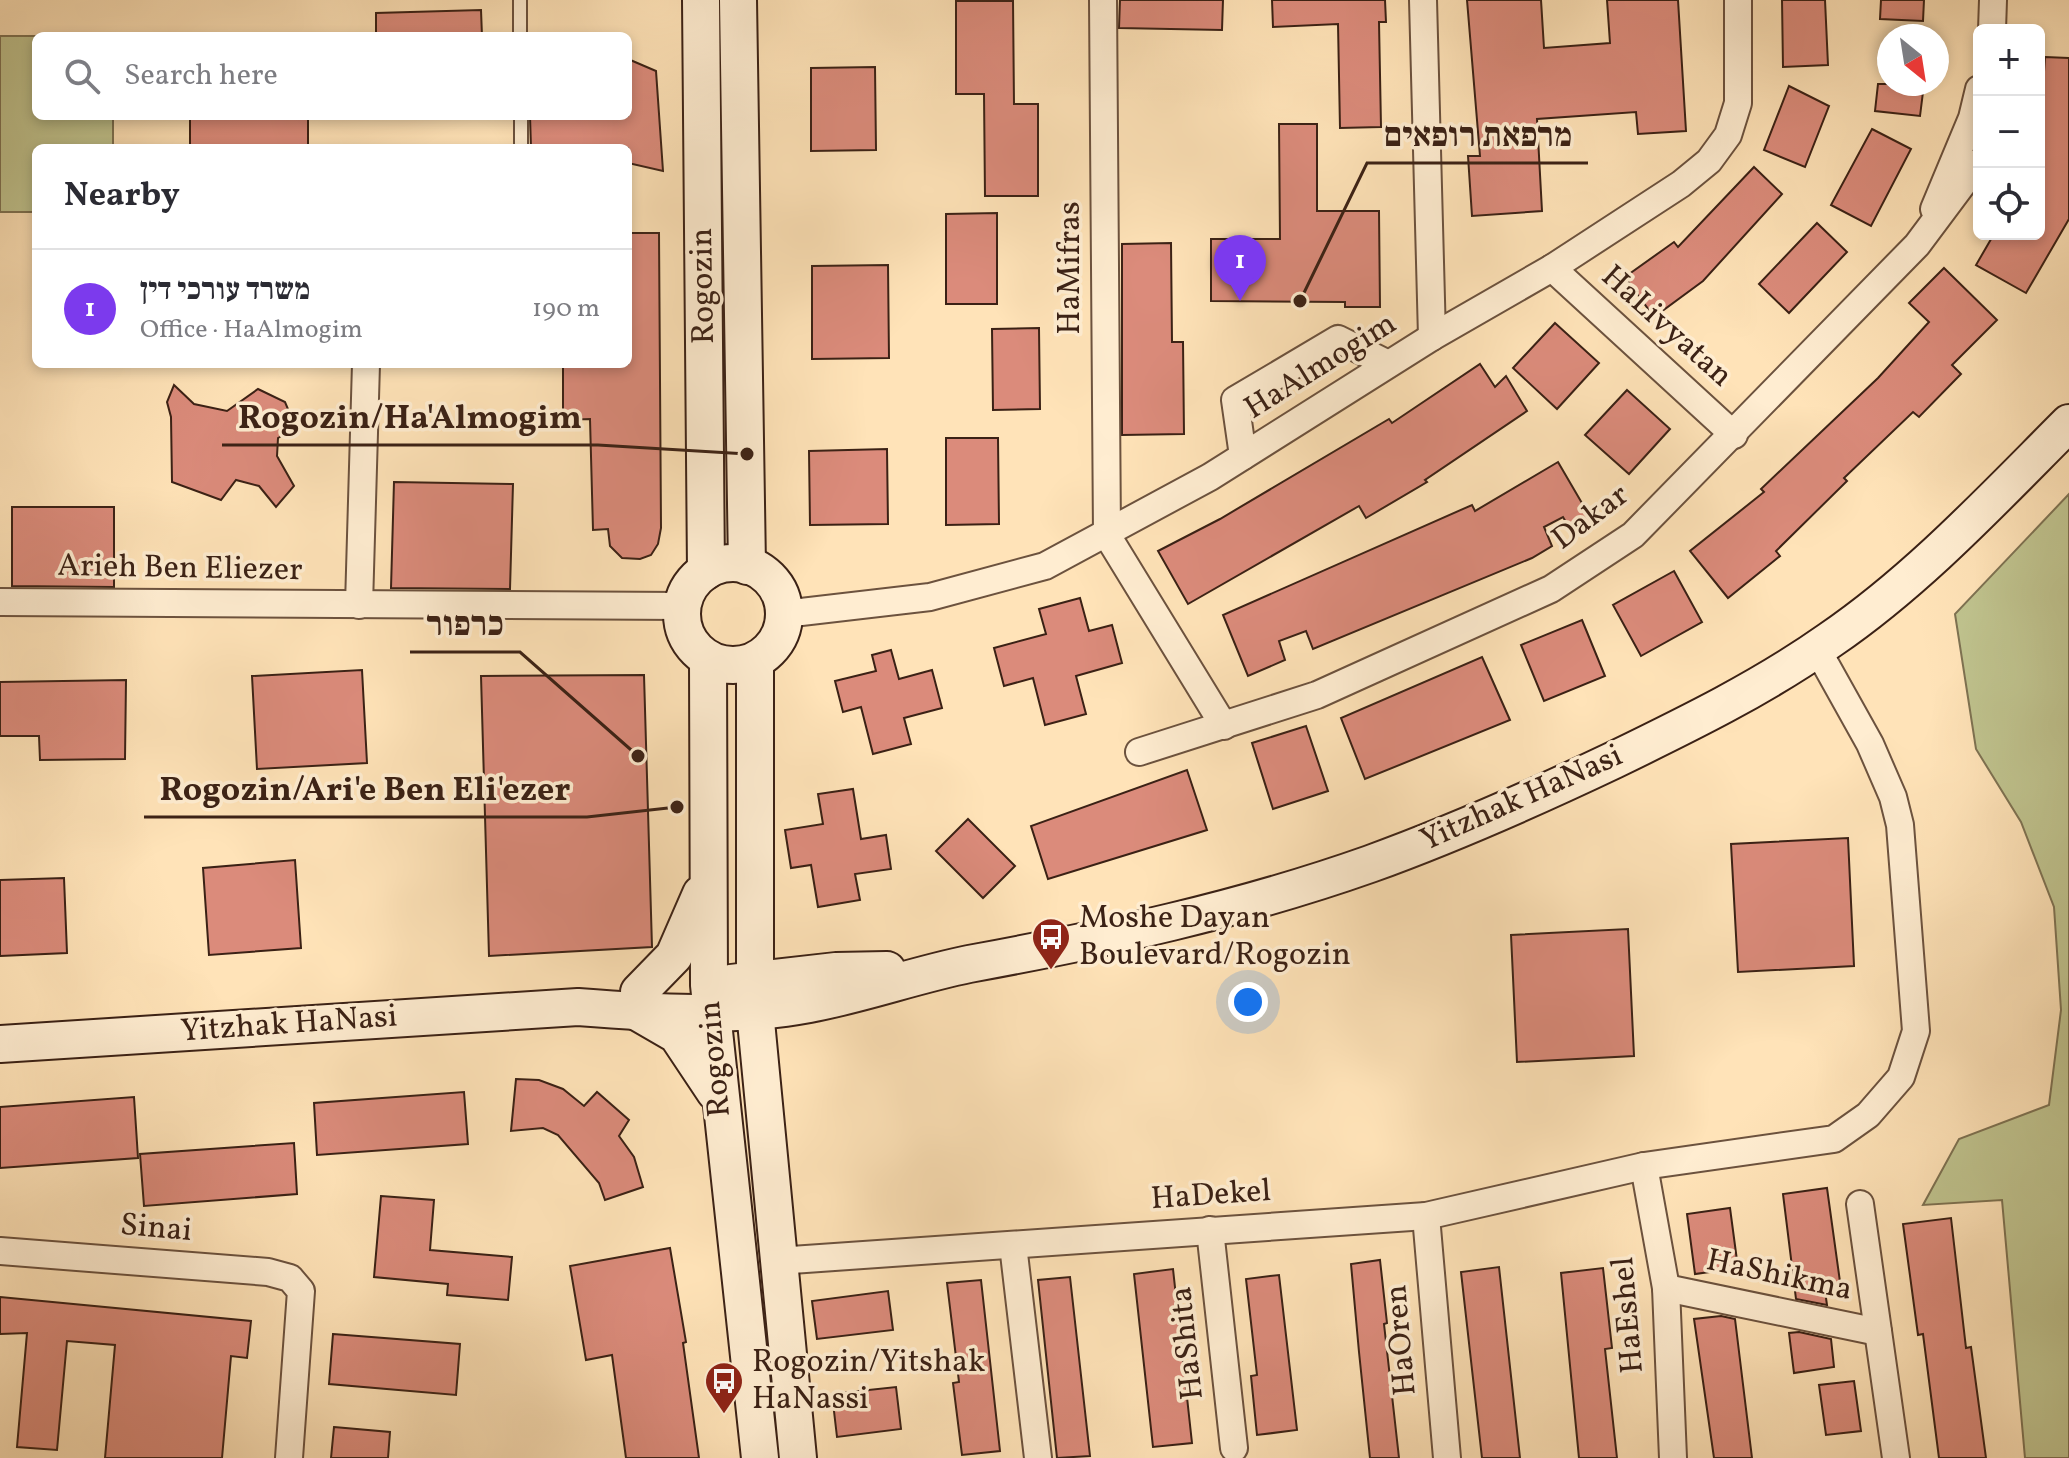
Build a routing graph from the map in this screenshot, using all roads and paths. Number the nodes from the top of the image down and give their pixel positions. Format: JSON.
{"nodes":[{"id":1,"x":520,"y":0,"type":"edge"},
{"id":2,"x":701,"y":0,"type":"edge"},
{"id":3,"x":738,"y":0,"type":"edge"},
{"id":4,"x":1103,"y":0,"type":"edge"},
{"id":5,"x":1423,"y":0,"type":"edge"},
{"id":6,"x":1738,"y":0,"type":"edge"},
{"id":7,"x":1993,"y":0,"type":"edge"},
{"id":8,"x":1992,"y":24,"type":"edge"},
{"id":9,"x":520,"y":32,"type":"edge"},
{"id":10,"x":1977,"y":96,"type":"edge"},
{"id":11,"x":521,"y":120,"type":"edge"},
{"id":12,"x":521,"y":144,"type":"edge"},
{"id":13,"x":1975,"y":168,"type":"edge"},
{"id":14,"x":1917,"y":245,"type":"junction"},
{"id":15,"x":1552,"y":268,"type":"junction"},
{"id":16,"x":1432,"y":337,"type":"junction"},
{"id":17,"x":1388,"y":364,"type":"junction"},
{"id":18,"x":366,"y":368,"type":"edge"},
{"id":19,"x":2069,"y":404,"type":"edge"},
{"id":20,"x":2069,"y":423,"type":"edge"},
{"id":21,"x":1734,"y":435,"type":"junction"},
{"id":22,"x":1243,"y":456,"type":"junction"},
{"id":23,"x":2018,"y":474,"type":"junction"},
{"id":24,"x":1107,"y":535,"type":"junction"},
{"id":25,"x":747,"y":566,"type":"junction"},
{"id":26,"x":706,"y":571,"type":"junction"},
{"id":27,"x":0,"y":602,"type":"edge"},
{"id":28,"x":359,"y":605,"type":"junction"},
{"id":29,"x":683,"y":606,"type":"junction"},
{"id":30,"x":784,"y":614,"type":"junction"},
{"id":31,"x":1817,"y":649,"type":"junction"},
{"id":32,"x":708,"y":659,"type":"junction"},
{"id":33,"x":755,"y":661,"type":"junction"},
{"id":34,"x":1224,"y":726,"type":"junction"},
{"id":35,"x":1139,"y":752,"type":"dead end"},
{"id":36,"x":708,"y":878,"type":"junction"},
{"id":37,"x":754,"y":996,"type":"junction"},
{"id":38,"x":710,"y":998,"type":"junction"},
{"id":39,"x":638,"y":1002,"type":"junction"},
{"id":40,"x":0,"y":1044,"type":"edge"},
{"id":41,"x":719,"y":1099,"type":"junction"},
{"id":42,"x":1644,"y":1166,"type":"junction"},
{"id":43,"x":1860,"y":1204,"type":"dead end"},
{"id":44,"x":1426,"y":1216,"type":"junction"},
{"id":45,"x":1210,"y":1230,"type":"junction"},
{"id":46,"x":1013,"y":1245,"type":"junction"},
{"id":47,"x":0,"y":1251,"type":"edge"},
{"id":48,"x":777,"y":1261,"type":"junction"},
{"id":49,"x":1666,"y":1288,"type":"junction"},
{"id":50,"x":1878,"y":1332,"type":"junction"},
{"id":51,"x":1234,"y":1448,"type":"dead end"},
{"id":52,"x":289,"y":1458,"type":"edge"},
{"id":53,"x":760,"y":1458,"type":"edge"},
{"id":54,"x":798,"y":1458,"type":"edge"},
{"id":55,"x":1038,"y":1458,"type":"edge"},
{"id":56,"x":1447,"y":1458,"type":"edge"},
{"id":57,"x":1673,"y":1458,"type":"edge"},
{"id":58,"x":1896,"y":1458,"type":"edge"}],
"edges":[{"from":1,"to":9,"type":"lane"},
{"from":2,"to":26,"type":"street","name":"Rogozin"},
{"from":3,"to":25,"type":"street","name":"Rogozin"},
{"from":4,"to":24,"type":"street","name":"HaMifras"},
{"from":5,"to":16,"type":"street"},
{"from":6,"to":15,"type":"street","name":"HaAlmogim"},
{"from":7,"to":8,"type":"street"},
{"from":10,"to":14,"type":"street","name":"Dakar"},
{"from":11,"to":12,"type":"lane"},
{"from":13,"to":14,"type":"street","name":"Dakar"},
{"from":14,"to":21,"type":"street","name":"Dakar"},
{"from":15,"to":16,"type":"street","name":"HaAlmogim"},
{"from":15,"to":21,"type":"street","name":"HaLivyatan"},
{"from":16,"to":17,"type":"street","name":"HaAlmogim"},
{"from":17,"to":22,"type":"street","name":"HaAlmogim"},
{"from":17,"to":22,"type":"street"},
{"from":18,"to":28,"type":"street"},
{"from":19,"to":23,"type":"street","name":"Yitzhak HaNasi"},
{"from":20,"to":23,"type":"street","name":"Yitzhak HaNasi"},
{"from":21,"to":34,"type":"street","name":"Dakar"},
{"from":22,"to":24,"type":"street","name":"HaAlmogim"},
{"from":23,"to":31,"type":"street","name":"Yitzhak HaNasi"},
{"from":24,"to":30,"type":"street","name":"HaAlmogim"},
{"from":24,"to":34,"type":"street"},
{"from":25,"to":26,"type":"street"},
{"from":25,"to":30,"type":"street"},
{"from":26,"to":29,"type":"street"},
{"from":27,"to":28,"type":"street","name":"Arieh Ben Eliezer"},
{"from":28,"to":29,"type":"street","name":"Arieh Ben Eliezer"},
{"from":29,"to":32,"type":"street"},
{"from":30,"to":33,"type":"street"},
{"from":31,"to":37,"type":"street","name":"Yitzhak HaNasi"},
{"from":31,"to":42,"type":"street","name":"HaDekel"},
{"from":32,"to":33,"type":"street"},
{"from":32,"to":36,"type":"street","name":"Rogozin"},
{"from":33,"to":37,"type":"street","name":"Rogozin"},
{"from":34,"to":35,"type":"street","name":"Dakar"},
{"from":36,"to":38,"type":"street","name":"Rogozin"},
{"from":36,"to":39,"type":"street"},
{"from":37,"to":38,"type":"street","name":"Yitzhak HaNasi"},
{"from":37,"to":48,"type":"street","name":"Rogozin"},
{"from":38,"to":39,"type":"street","name":"Yitzhak HaNasi"},
{"from":38,"to":41,"type":"street","name":"Rogozin"},
{"from":39,"to":40,"type":"street","name":"Yitzhak HaNasi"},
{"from":39,"to":41,"type":"street"},
{"from":41,"to":53,"type":"street","name":"Rogozin"},
{"from":42,"to":44,"type":"street","name":"HaDekel"},
{"from":42,"to":49,"type":"street","name":"HaEshel"},
{"from":43,"to":50,"type":"street","name":"HaShikma"},
{"from":44,"to":45,"type":"street","name":"HaDekel"},
{"from":44,"to":56,"type":"street","name":"HaOren"},
{"from":45,"to":46,"type":"street","name":"HaDekel"},
{"from":45,"to":51,"type":"street","name":"HaShita"},
{"from":46,"to":48,"type":"street","name":"HaDekel"},
{"from":46,"to":55,"type":"street"},
{"from":47,"to":52,"type":"street","name":"Sinai"},
{"from":48,"to":54,"type":"street","name":"Rogozin"},
{"from":49,"to":50,"type":"street","name":"HaShikma"},
{"from":49,"to":57,"type":"street","name":"HaEshel"},
{"from":50,"to":58,"type":"street","name":"HaShikma"}]}
